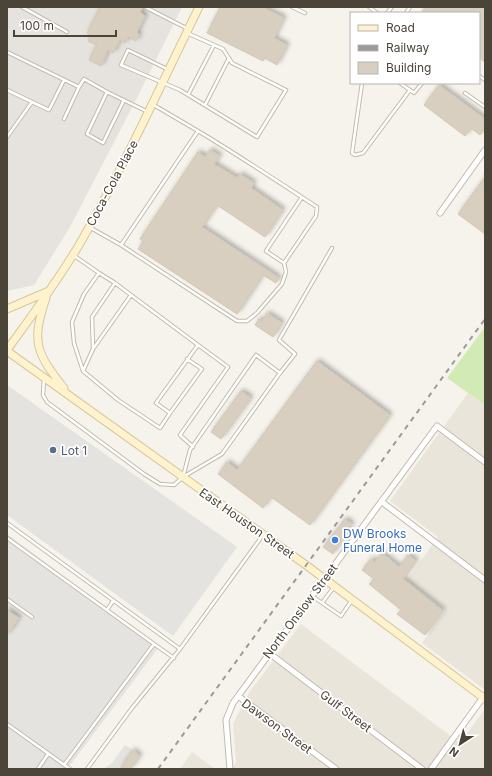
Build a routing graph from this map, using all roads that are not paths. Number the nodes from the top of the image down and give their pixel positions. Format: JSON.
{"nodes":[{"id":1,"x":22,"y":7,"type":"edge"},
{"id":2,"x":199,"y":7,"type":"edge"},
{"id":3,"x":292,"y":7,"type":"edge"},
{"id":4,"x":147,"y":8,"type":"edge"},
{"id":5,"x":305,"y":13,"type":"dead end"},
{"id":6,"x":187,"y":31,"type":"junction"},
{"id":7,"x":67,"y":32,"type":"dead end"},
{"id":8,"x":214,"y":45,"type":"junction"},
{"id":9,"x":7,"y":52,"type":"edge"},
{"id":10,"x":230,"y":57,"type":"junction"},
{"id":11,"x":169,"y":70,"type":"junction"},
{"id":12,"x":64,"y":80,"type":"junction"},
{"id":13,"x":163,"y":82,"type":"junction"},
{"id":14,"x":362,"y":84,"type":"edge"},
{"id":15,"x":401,"y":84,"type":"edge"},
{"id":16,"x":421,"y":84,"type":"edge"},
{"id":17,"x":79,"y":87,"type":"junction"},
{"id":18,"x":7,"y":90,"type":"edge"},
{"id":19,"x":410,"y":90,"type":"junction"},
{"id":20,"x":107,"y":92,"type":"junction"},
{"id":21,"x":465,"y":93,"type":"dead end"},
{"id":22,"x":188,"y":95,"type":"junction"},
{"id":23,"x":124,"y":100,"type":"junction"},
{"id":24,"x":32,"y":102,"type":"junction"},
{"id":25,"x":152,"y":104,"type":"junction"},
{"id":26,"x":205,"y":105,"type":"junction"},
{"id":27,"x":485,"y":107,"type":"edge"},
{"id":28,"x":148,"y":112,"type":"junction"},
{"id":29,"x":64,"y":119,"type":"dead end"},
{"id":30,"x":198,"y":131,"type":"junction"},
{"id":31,"x":7,"y":137,"type":"edge"},
{"id":32,"x":485,"y":150,"type":"edge"},
{"id":33,"x":302,"y":197,"type":"junction"},
{"id":34,"x":440,"y":212,"type":"dead end"},
{"id":35,"x":89,"y":227,"type":"junction"},
{"id":36,"x":121,"y":245,"type":"junction"},
{"id":37,"x":332,"y":248,"type":"dead end"},
{"id":38,"x":72,"y":255,"type":"junction"},
{"id":39,"x":284,"y":263,"type":"junction"},
{"id":40,"x":99,"y":273,"type":"junction"},
{"id":41,"x":115,"y":283,"type":"junction"},
{"id":42,"x":49,"y":291,"type":"junction"},
{"id":43,"x":131,"y":295,"type":"junction"},
{"id":44,"x":7,"y":309,"type":"edge"},
{"id":45,"x":198,"y":345,"type":"junction"},
{"id":46,"x":93,"y":349,"type":"junction"},
{"id":47,"x":7,"y":350,"type":"edge"},
{"id":48,"x":187,"y":359,"type":"junction"},
{"id":49,"x":83,"y":371,"type":"junction"},
{"id":50,"x":280,"y":373,"type":"junction"},
{"id":51,"x":44,"y":377,"type":"junction"},
{"id":52,"x":69,"y":395,"type":"junction"},
{"id":53,"x":170,"y":414,"type":"junction"},
{"id":54,"x":192,"y":446,"type":"junction"},
{"id":55,"x":485,"y":462,"type":"edge"},
{"id":56,"x":183,"y":477,"type":"junction"},
{"id":57,"x":382,"y":502,"type":"junction"},
{"id":58,"x":7,"y":523,"type":"edge"},
{"id":59,"x":263,"y":535,"type":"junction"},
{"id":60,"x":7,"y":538,"type":"edge"},
{"id":61,"x":324,"y":579,"type":"junction"},
{"id":62,"x":485,"y":580,"type":"edge"},
{"id":63,"x":334,"y":586,"type":"junction"},
{"id":64,"x":312,"y":595,"type":"junction"},
{"id":65,"x":7,"y":599,"type":"edge"},
{"id":66,"x":113,"y":600,"type":"junction"},
{"id":67,"x":352,"y":600,"type":"junction"},
{"id":68,"x":322,"y":603,"type":"junction"},
{"id":69,"x":107,"y":610,"type":"junction"},
{"id":70,"x":32,"y":617,"type":"dead end"},
{"id":71,"x":154,"y":644,"type":"junction"},
{"id":72,"x":180,"y":649,"type":"junction"},
{"id":73,"x":269,"y":653,"type":"junction"},
{"id":74,"x":174,"y":658,"type":"junction"},
{"id":75,"x":238,"y":696,"type":"junction"},
{"id":76,"x":484,"y":698,"type":"edge"},
{"id":77,"x":7,"y":724,"type":"edge"},
{"id":78,"x":48,"y":754,"type":"junction"},
{"id":79,"x":64,"y":765,"type":"junction"},
{"id":80,"x":38,"y":769,"type":"edge"},
{"id":81,"x":70,"y":769,"type":"edge"},
{"id":82,"x":87,"y":769,"type":"edge"},
{"id":83,"x":230,"y":769,"type":"edge"},
{"id":84,"x":336,"y":769,"type":"edge"},
{"id":85,"x":422,"y":769,"type":"edge"},
{"id":86,"x":431,"y":769,"type":"edge"}],
"edges":[{"from":1,"to":7,"type":"lane"},
{"from":2,"to":6,"type":"main road","name":"Coca-Cola Place"},
{"from":3,"to":5,"type":"lane"},
{"from":4,"to":6,"type":"lane"},
{"from":6,"to":8,"type":"lane"},
{"from":6,"to":11,"type":"main road","name":"Coca-Cola Place"},
{"from":8,"to":10,"type":"lane"},
{"from":8,"to":22,"type":"lane"},
{"from":9,"to":12,"type":"lane"},
{"from":10,"to":26,"type":"lane"},
{"from":10,"to":26,"type":"lane"},
{"from":11,"to":13,"type":"main road","name":"Coca-Cola Place"},
{"from":11,"to":13,"type":"lane"},
{"from":12,"to":17,"type":"lane"},
{"from":12,"to":24,"type":"lane"},
{"from":13,"to":22,"type":"lane"},
{"from":13,"to":25,"type":"main road","name":"Coca-Cola Place"},
{"from":14,"to":19,"type":"lane"},
{"from":15,"to":19,"type":"lane"},
{"from":16,"to":19,"type":"lane"},
{"from":17,"to":20,"type":"lane"},
{"from":17,"to":29,"type":"lane"},
{"from":18,"to":24,"type":"lane"},
{"from":20,"to":23,"type":"lane"},
{"from":20,"to":23,"type":"lane"},
{"from":21,"to":27,"type":"lane"},
{"from":22,"to":26,"type":"lane"},
{"from":23,"to":28,"type":"lane"},
{"from":24,"to":31,"type":"lane"},
{"from":25,"to":28,"type":"main road","name":"Coca-Cola Place"},
{"from":25,"to":30,"type":"lane"},
{"from":28,"to":35,"type":"main road","name":"Coca-Cola Place"},
{"from":30,"to":33,"type":"lane"},
{"from":30,"to":36,"type":"lane"},
{"from":32,"to":34,"type":"street"},
{"from":33,"to":39,"type":"lane"},
{"from":33,"to":39,"type":"lane"},
{"from":35,"to":36,"type":"lane"},
{"from":35,"to":38,"type":"main road","name":"Coca-Cola Place"},
{"from":36,"to":39,"type":"lane"},
{"from":37,"to":50,"type":"lane"},
{"from":38,"to":40,"type":"lane"},
{"from":38,"to":42,"type":"main road","name":"Coca-Cola Place"},
{"from":40,"to":41,"type":"lane"},
{"from":40,"to":49,"type":"lane"},
{"from":41,"to":43,"type":"lane"},
{"from":41,"to":46,"type":"lane"},
{"from":42,"to":44,"type":"main road"},
{"from":42,"to":47,"type":"main road","name":"Coca-Cola Place"},
{"from":42,"to":52,"type":"main road"},
{"from":43,"to":45,"type":"lane"},
{"from":43,"to":46,"type":"lane"},
{"from":45,"to":48,"type":"lane"},
{"from":45,"to":54,"type":"lane"},
{"from":46,"to":49,"type":"lane"},
{"from":47,"to":51,"type":"main road","name":"East Houston Street"},
{"from":48,"to":53,"type":"lane"},
{"from":48,"to":53,"type":"lane"},
{"from":49,"to":53,"type":"lane"},
{"from":50,"to":54,"type":"lane"},
{"from":50,"to":56,"type":"lane"},
{"from":51,"to":52,"type":"main road","name":"East Houston Street"},
{"from":51,"to":56,"type":"lane"},
{"from":52,"to":56,"type":"main road","name":"East Houston Street"},
{"from":54,"to":56,"type":"lane"},
{"from":55,"to":57,"type":"street","name":"North Onslow Street"},
{"from":56,"to":59,"type":"main road","name":"East Houston Street"},
{"from":57,"to":61,"type":"street","name":"North Onslow Street"},
{"from":57,"to":62,"type":"street"},
{"from":58,"to":66,"type":"lane"},
{"from":59,"to":61,"type":"main road","name":"East Houston Street"},
{"from":59,"to":72,"type":"lane"},
{"from":60,"to":69,"type":"lane"},
{"from":61,"to":63,"type":"main road","name":"East Houston Street"},
{"from":61,"to":64,"type":"street","name":"North Onslow Street"},
{"from":63,"to":67,"type":"main road","name":"East Houston Street"},
{"from":63,"to":68,"type":"lane"},
{"from":64,"to":68,"type":"lane"},
{"from":64,"to":73,"type":"street","name":"North Onslow Street"},
{"from":65,"to":70,"type":"lane"},
{"from":66,"to":69,"type":"lane"},
{"from":66,"to":72,"type":"lane"},
{"from":67,"to":68,"type":"lane"},
{"from":67,"to":76,"type":"main road","name":"East Houston Street"},
{"from":69,"to":71,"type":"lane"},
{"from":71,"to":74,"type":"lane"},
{"from":71,"to":79,"type":"lane"},
{"from":72,"to":74,"type":"lane"},
{"from":73,"to":75,"type":"street","name":"North Onslow Street"},
{"from":73,"to":85,"type":"street","name":"Gulf Street"},
{"from":74,"to":82,"type":"lane"},
{"from":75,"to":83,"type":"street","name":"North Onslow Street"},
{"from":75,"to":84,"type":"street","name":"Dawson Street"},
{"from":76,"to":86,"type":"street"},
{"from":77,"to":78,"type":"lane"},
{"from":78,"to":79,"type":"lane"},
{"from":78,"to":80,"type":"lane"},
{"from":79,"to":81,"type":"lane"}]}
